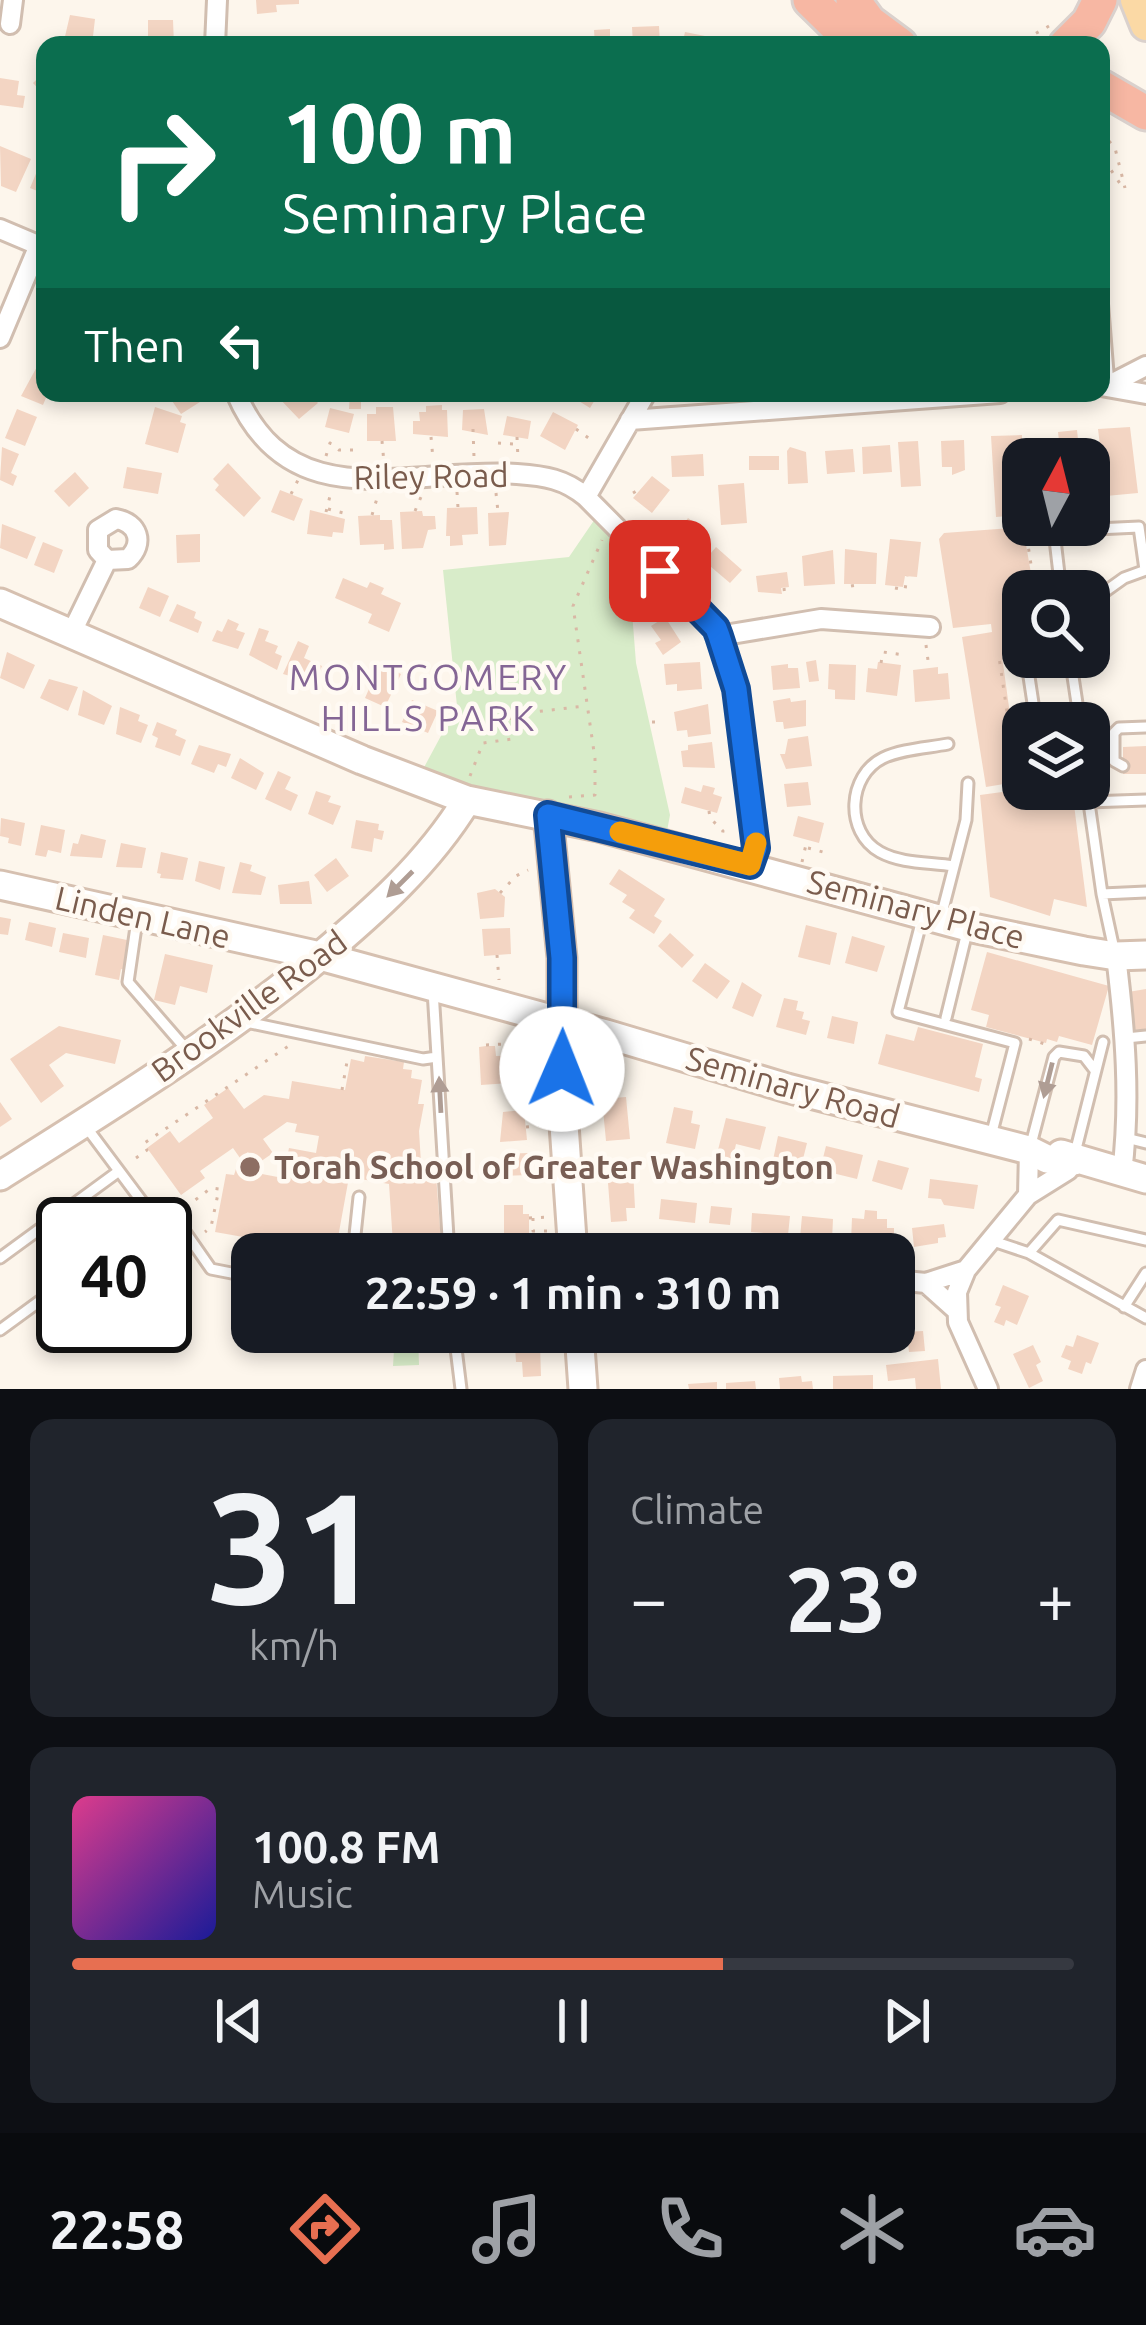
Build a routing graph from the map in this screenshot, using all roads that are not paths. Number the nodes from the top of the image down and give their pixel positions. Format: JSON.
{"nodes":[{"id":1,"x":13,"y":0,"type":"edge"},
{"id":2,"x":217,"y":0,"type":"edge"},
{"id":3,"x":810,"y":0,"type":"edge"},
{"id":4,"x":853,"y":0,"type":"edge"},
{"id":5,"x":1100,"y":0,"type":"edge"},
{"id":6,"x":1136,"y":0,"type":"edge"},
{"id":7,"x":10,"y":24,"type":"dead end"},
{"id":8,"x":1146,"y":25,"type":"edge"},
{"id":9,"x":1063,"y":30,"type":"edge"},
{"id":10,"x":215,"y":36,"type":"edge"},
{"id":11,"x":847,"y":36,"type":"edge"},
{"id":12,"x":888,"y":36,"type":"edge"},
{"id":13,"x":1110,"y":92,"type":"edge"},
{"id":14,"x":1146,"y":113,"type":"edge"},
{"id":15,"x":0,"y":229,"type":"edge"},
{"id":16,"x":36,"y":244,"type":"edge"},
{"id":17,"x":36,"y":260,"type":"edge"},
{"id":18,"x":0,"y":338,"type":"edge"},
{"id":19,"x":1146,"y":366,"type":"edge"},
{"id":20,"x":1110,"y":384,"type":"edge"},
{"id":21,"x":1110,"y":387,"type":"edge"},
{"id":22,"x":1146,"y":394,"type":"edge"},
{"id":23,"x":240,"y":402,"type":"edge"},
{"id":24,"x":641,"y":402,"type":"edge"},
{"id":25,"x":877,"y":402,"type":"edge"},
{"id":26,"x":630,"y":420,"type":"junction"},
{"id":27,"x":586,"y":497,"type":"junction"},
{"id":28,"x":107,"y":560,"type":"dead end"},
{"id":29,"x":1058,"y":570,"type":"edge"},
{"id":30,"x":1146,"y":570,"type":"edge"},
{"id":31,"x":1110,"y":588,"type":"edge"},
{"id":32,"x":0,"y":603,"type":"edge"},
{"id":33,"x":71,"y":634,"type":"junction"},
{"id":34,"x":719,"y":636,"type":"junction"},
{"id":35,"x":927,"y":636,"type":"road end"},
{"id":36,"x":1146,"y":727,"type":"edge"},
{"id":37,"x":948,"y":744,"type":"dead end"},
{"id":38,"x":1123,"y":766,"type":"dead end"},
{"id":39,"x":968,"y":783,"type":"dead end"},
{"id":40,"x":468,"y":789,"type":"junction"},
{"id":41,"x":1146,"y":800,"type":"edge"},
{"id":42,"x":1110,"y":801,"type":"edge"},
{"id":43,"x":558,"y":808,"type":"junction"},
{"id":44,"x":1089,"y":810,"type":"edge"},
{"id":45,"x":750,"y":865,"type":"junction"},
{"id":46,"x":953,"y":866,"type":"junction"},
{"id":47,"x":0,"y":885,"type":"edge"},
{"id":48,"x":1146,"y":892,"type":"edge"},
{"id":49,"x":1102,"y":894,"type":"junction"},
{"id":50,"x":138,"y":916,"type":"junction"},
{"id":51,"x":932,"y":916,"type":"junction"},
{"id":52,"x":968,"y":927,"type":"junction"},
{"id":53,"x":1146,"y":955,"type":"edge"},
{"id":54,"x":320,"y":956,"type":"junction"},
{"id":55,"x":1116,"y":956,"type":"junction"},
{"id":56,"x":433,"y":988,"type":"junction"},
{"id":57,"x":946,"y":1018,"type":"dead end"},
{"id":58,"x":241,"y":1021,"type":"junction"},
{"id":59,"x":564,"y":1023,"type":"junction"},
{"id":60,"x":1136,"y":1037,"type":"edge"},
{"id":61,"x":1103,"y":1042,"type":"dead end"},
{"id":62,"x":189,"y":1053,"type":"junction"},
{"id":63,"x":437,"y":1058,"type":"junction"},
{"id":64,"x":1094,"y":1069,"type":"junction"},
{"id":65,"x":83,"y":1124,"type":"junction"},
{"id":66,"x":989,"y":1140,"type":"junction"},
{"id":67,"x":1136,"y":1140,"type":"edge"},
{"id":68,"x":1029,"y":1150,"type":"junction"},
{"id":69,"x":1073,"y":1161,"type":"junction"},
{"id":70,"x":119,"y":1172,"type":"junction"},
{"id":71,"x":0,"y":1176,"type":"edge"},
{"id":72,"x":1134,"y":1176,"type":"edge"},
{"id":73,"x":1028,"y":1195,"type":"junction"},
{"id":74,"x":135,"y":1197,"type":"edge"},
{"id":75,"x":358,"y":1197,"type":"dead end"},
{"id":76,"x":355,"y":1233,"type":"edge"},
{"id":77,"x":448,"y":1233,"type":"edge"},
{"id":78,"x":572,"y":1233,"type":"edge"},
{"id":79,"x":192,"y":1239,"type":"edge"},
{"id":80,"x":1146,"y":1240,"type":"edge"},
{"id":81,"x":993,"y":1241,"type":"junction"},
{"id":82,"x":1029,"y":1253,"type":"junction"},
{"id":83,"x":0,"y":1258,"type":"edge"},
{"id":84,"x":966,"y":1270,"type":"junction"},
{"id":85,"x":231,"y":1273,"type":"edge"},
{"id":86,"x":1146,"y":1273,"type":"edge"},
{"id":87,"x":915,"y":1282,"type":"edge"},
{"id":88,"x":926,"y":1283,"type":"junction"},
{"id":89,"x":36,"y":1304,"type":"edge"},
{"id":90,"x":1124,"y":1307,"type":"junction"},
{"id":91,"x":955,"y":1309,"type":"junction"},
{"id":92,"x":1146,"y":1318,"type":"edge"},
{"id":93,"x":0,"y":1330,"type":"edge"},
{"id":94,"x":457,"y":1353,"type":"edge"},
{"id":95,"x":581,"y":1353,"type":"edge"},
{"id":96,"x":1146,"y":1370,"type":"edge"},
{"id":97,"x":461,"y":1389,"type":"edge"},
{"id":98,"x":584,"y":1389,"type":"edge"},
{"id":99,"x":988,"y":1389,"type":"edge"},
{"id":100,"x":1140,"y":1389,"type":"edge"}],
"edges":[{"from":1,"to":7,"type":"street"},
{"from":2,"to":10,"type":"street"},
{"from":3,"to":11,"type":"highway"},
{"from":4,"to":12,"type":"highway"},
{"from":5,"to":9,"type":"highway"},
{"from":6,"to":8,"type":"main road"},
{"from":13,"to":14,"type":"highway"},
{"from":15,"to":16,"type":"street"},
{"from":17,"to":18,"type":"street"},
{"from":19,"to":20,"type":"street"},
{"from":21,"to":22,"type":"street"},
{"from":23,"to":27,"type":"street","name":"Riley Road"},
{"from":24,"to":26,"type":"street"},
{"from":25,"to":26,"type":"street"},
{"from":26,"to":27,"type":"street"},
{"from":27,"to":34,"type":"street"},
{"from":28,"to":33,"type":"street"},
{"from":29,"to":30,"type":"lane"},
{"from":30,"to":31,"type":"lane"},
{"from":32,"to":33,"type":"street"},
{"from":33,"to":40,"type":"street"},
{"from":34,"to":35,"type":"street"},
{"from":34,"to":45,"type":"street"},
{"from":36,"to":38,"type":"lane"},
{"from":37,"to":46,"type":"lane"},
{"from":39,"to":46,"type":"lane"},
{"from":40,"to":43,"type":"street"},
{"from":40,"to":54,"type":"street","name":"Brookville Road","one_way":true},
{"from":41,"to":42,"type":"lane"},
{"from":43,"to":45,"type":"street","name":"Seminary Place"},
{"from":43,"to":59,"type":"street"},
{"from":44,"to":49,"type":"lane"},
{"from":45,"to":51,"type":"street","name":"Seminary Place"},
{"from":46,"to":51,"type":"lane"},
{"from":47,"to":50,"type":"street","name":"Linden Lane"},
{"from":48,"to":49,"type":"lane"},
{"from":49,"to":55,"type":"lane"},
{"from":50,"to":54,"type":"street","name":"Linden Lane"},
{"from":50,"to":62,"type":"lane"},
{"from":51,"to":52,"type":"street","name":"Seminary Place"},
{"from":51,"to":66,"type":"lane"},
{"from":52,"to":55,"type":"street","name":"Seminary Place"},
{"from":52,"to":57,"type":"lane"},
{"from":53,"to":55,"type":"street","name":"Seminary Place"},
{"from":54,"to":56,"type":"street","name":"Linden Lane"},
{"from":54,"to":58,"type":"street","name":"Brookville Road"},
{"from":55,"to":60,"type":"street"},
{"from":56,"to":59,"type":"street","name":"Linden Lane"},
{"from":56,"to":63,"type":"lane"},
{"from":58,"to":62,"type":"street","name":"Brookville Road"},
{"from":58,"to":63,"type":"lane"},
{"from":59,"to":66,"type":"street","name":"Seminary Road"},
{"from":59,"to":78,"type":"street"},
{"from":60,"to":67,"type":"street"},
{"from":61,"to":64,"type":"lane"},
{"from":62,"to":65,"type":"street","name":"Brookville Road"},
{"from":77,"to":63,"type":"lane","one_way":true},
{"from":64,"to":68,"type":"lane","one_way":true},
{"from":64,"to":69,"type":"lane"},
{"from":65,"to":70,"type":"lane"},
{"from":65,"to":71,"type":"street","name":"Brookville Road"},
{"from":66,"to":68,"type":"street","name":"Seminary Road"},
{"from":67,"to":72,"type":"street"},
{"from":68,"to":69,"type":"street","name":"Seminary Road"},
{"from":68,"to":73,"type":"street"},
{"from":69,"to":72,"type":"street","name":"Seminary Road"},
{"from":69,"to":73,"type":"street"},
{"from":70,"to":74,"type":"lane"},
{"from":70,"to":83,"type":"lane"},
{"from":73,"to":81,"type":"street"},
{"from":75,"to":76,"type":"lane"},
{"from":79,"to":85,"type":"lane"},
{"from":80,"to":82,"type":"lane"},
{"from":81,"to":82,"type":"lane"},
{"from":81,"to":84,"type":"street"},
{"from":82,"to":90,"type":"lane"},
{"from":84,"to":88,"type":"street"},
{"from":84,"to":91,"type":"street"},
{"from":86,"to":90,"type":"lane"},
{"from":87,"to":88,"type":"street"},
{"from":88,"to":91,"type":"street"},
{"from":89,"to":93,"type":"lane"},
{"from":90,"to":92,"type":"lane"},
{"from":91,"to":99,"type":"street"},
{"from":94,"to":97,"type":"lane"},
{"from":95,"to":98,"type":"street"},
{"from":96,"to":100,"type":"street"}]}
